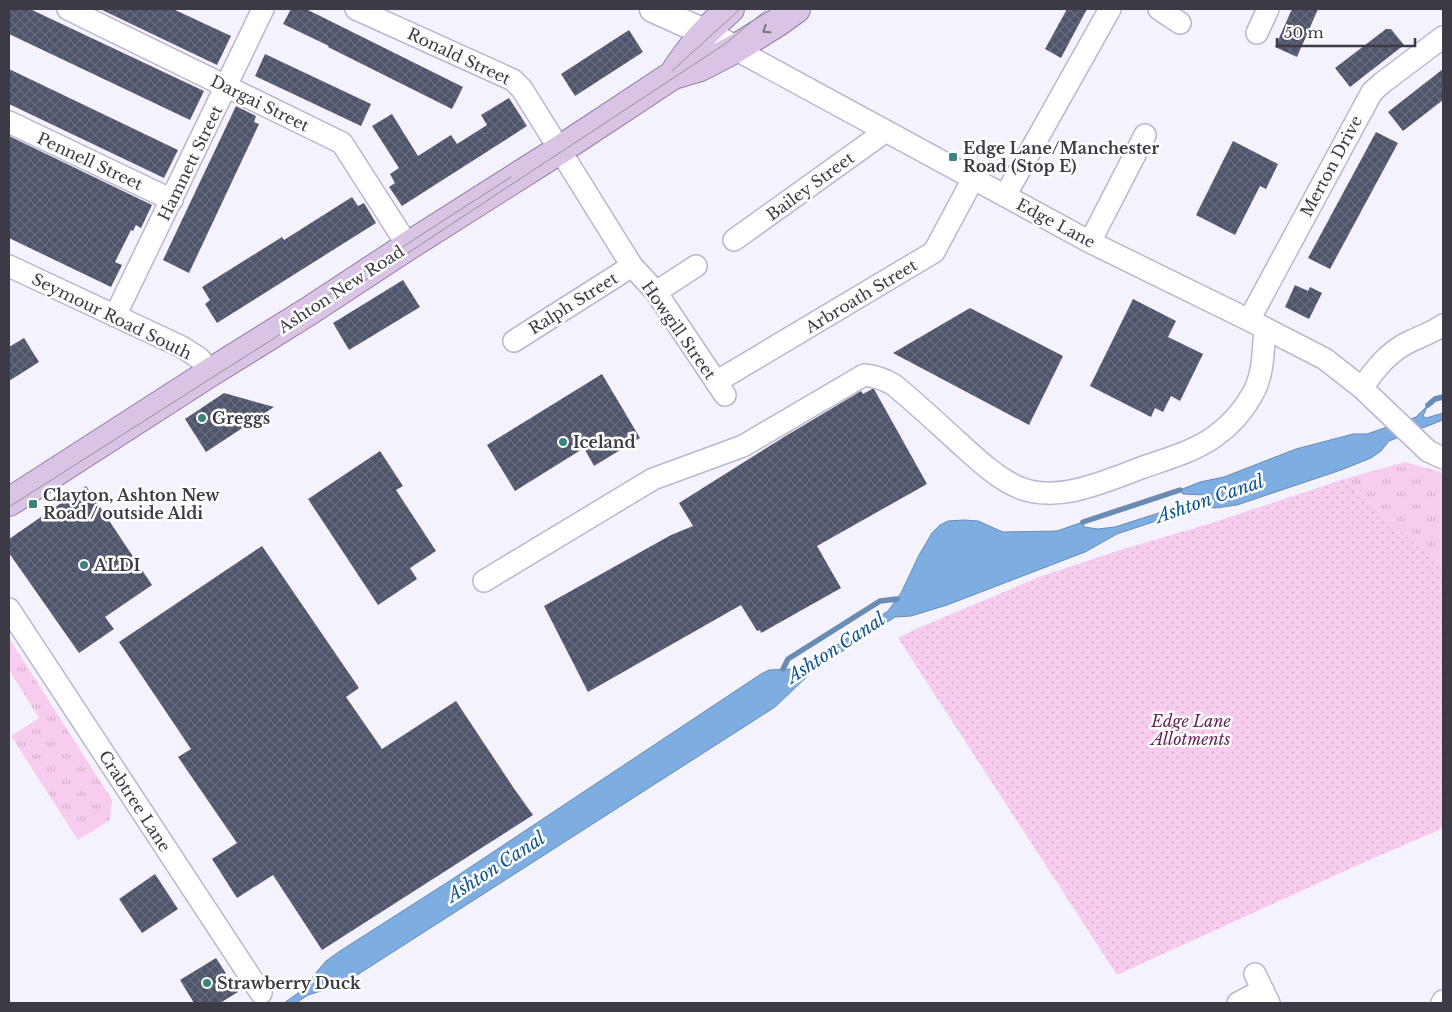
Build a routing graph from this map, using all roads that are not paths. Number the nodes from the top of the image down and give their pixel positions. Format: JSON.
{"nodes":[{"id":1,"x":68,"y":9,"type":"edge"},
{"id":2,"x":264,"y":9,"type":"edge"},
{"id":3,"x":356,"y":9,"type":"edge"},
{"id":4,"x":653,"y":9,"type":"edge"},
{"id":5,"x":730,"y":9,"type":"edge"},
{"id":6,"x":796,"y":9,"type":"edge"},
{"id":7,"x":1110,"y":9,"type":"edge"},
{"id":8,"x":1159,"y":9,"type":"edge"},
{"id":9,"x":1268,"y":9,"type":"edge"},
{"id":10,"x":1180,"y":23,"type":"dead end"},
{"id":11,"x":704,"y":32,"type":"junction"},
{"id":12,"x":1257,"y":33,"type":"dead end"},
{"id":13,"x":1443,"y":37,"type":"edge"},
{"id":14,"x":735,"y":49,"type":"junction"},
{"id":15,"x":673,"y":75,"type":"junction"},
{"id":16,"x":226,"y":86,"type":"junction"},
{"id":17,"x":9,"y":122,"type":"edge"},
{"id":18,"x":886,"y":131,"type":"junction"},
{"id":19,"x":1145,"y":136,"type":"dead end"},
{"id":20,"x":561,"y":149,"type":"junction"},
{"id":21,"x":973,"y":179,"type":"junction"},
{"id":22,"x":1005,"y":196,"type":"junction"},
{"id":23,"x":172,"y":200,"type":"junction"},
{"id":24,"x":734,"y":240,"type":"dead end"},
{"id":25,"x":1090,"y":242,"type":"junction"},
{"id":26,"x":408,"y":246,"type":"junction"},
{"id":27,"x":9,"y":266,"type":"edge"},
{"id":28,"x":632,"y":266,"type":"junction"},
{"id":29,"x":696,"y":266,"type":"dead end"},
{"id":30,"x":656,"y":292,"type":"junction"},
{"id":31,"x":115,"y":316,"type":"junction"},
{"id":32,"x":1257,"y":324,"type":"junction"},
{"id":33,"x":1443,"y":325,"type":"edge"},
{"id":34,"x":514,"y":341,"type":"dead end"},
{"id":35,"x":211,"y":372,"type":"junction"},
{"id":36,"x":720,"y":388,"type":"joint"},
{"id":37,"x":1362,"y":388,"type":"junction"},
{"id":38,"x":1435,"y":454,"type":"edge"},
{"id":39,"x":9,"y":502,"type":"edge"},
{"id":40,"x":484,"y":581,"type":"dead end"},
{"id":41,"x":9,"y":609,"type":"edge"},
{"id":42,"x":1263,"y":989,"type":"edge"},
{"id":43,"x":262,"y":993,"type":"dead end"},
{"id":44,"x":1238,"y":1003,"type":"edge"}],
"edges":[{"from":1,"to":16,"type":"street","name":"Dargai Street"},
{"from":2,"to":16,"type":"street","name":"Hamnett Street"},
{"from":3,"to":20,"type":"street","name":"Ronald Street"},
{"from":4,"to":11,"type":"street","name":"Edge Lane"},
{"from":5,"to":11,"type":"main road"},
{"from":6,"to":14,"type":"main road","one_way":true},
{"from":7,"to":22,"type":"street"},
{"from":8,"to":10,"type":"street"},
{"from":9,"to":12,"type":"street"},
{"from":11,"to":14,"type":"street","name":"Edge Lane"},
{"from":11,"to":15,"type":"main road"},
{"from":13,"to":32,"type":"street","name":"Merton Drive"},
{"from":14,"to":15,"type":"main road"},
{"from":14,"to":18,"type":"street","name":"Edge Lane"},
{"from":15,"to":20,"type":"main road","name":"Ashton New Road"},
{"from":16,"to":23,"type":"street","name":"Hamnett Street"},
{"from":16,"to":26,"type":"street","name":"Dargai Street"},
{"from":17,"to":23,"type":"street","name":"Pennell Street"},
{"from":18,"to":21,"type":"street","name":"Edge Lane"},
{"from":18,"to":24,"type":"street","name":"Bailey Street"},
{"from":19,"to":25,"type":"street"},
{"from":20,"to":26,"type":"main road","name":"Ashton New Road"},
{"from":20,"to":28,"type":"street","name":"Ronald Street"},
{"from":21,"to":22,"type":"street","name":"Edge Lane"},
{"from":21,"to":36,"type":"street","name":"Arbroath Street"},
{"from":22,"to":25,"type":"street","name":"Edge Lane"},
{"from":23,"to":31,"type":"street","name":"Hamnett Street"},
{"from":25,"to":32,"type":"street","name":"Edge Lane"},
{"from":26,"to":35,"type":"main road","name":"Ashton New Road"},
{"from":27,"to":31,"type":"street","name":"Seymour Road South"},
{"from":28,"to":30,"type":"street","name":"Howgill Street"},
{"from":28,"to":34,"type":"street","name":"Ralph Street"},
{"from":29,"to":30,"type":"street"},
{"from":30,"to":36,"type":"street","name":"Howgill Street"},
{"from":31,"to":35,"type":"street","name":"Seymour Road South"},
{"from":32,"to":37,"type":"street","name":"Edge Lane"},
{"from":32,"to":40,"type":"street"},
{"from":33,"to":37,"type":"street"},
{"from":35,"to":39,"type":"main road","name":"Ashton New Road"},
{"from":37,"to":38,"type":"street","name":"Edge Lane"},
{"from":41,"to":43,"type":"street","name":"Crabtree Lane"},
{"from":42,"to":44,"type":"street"}]}
